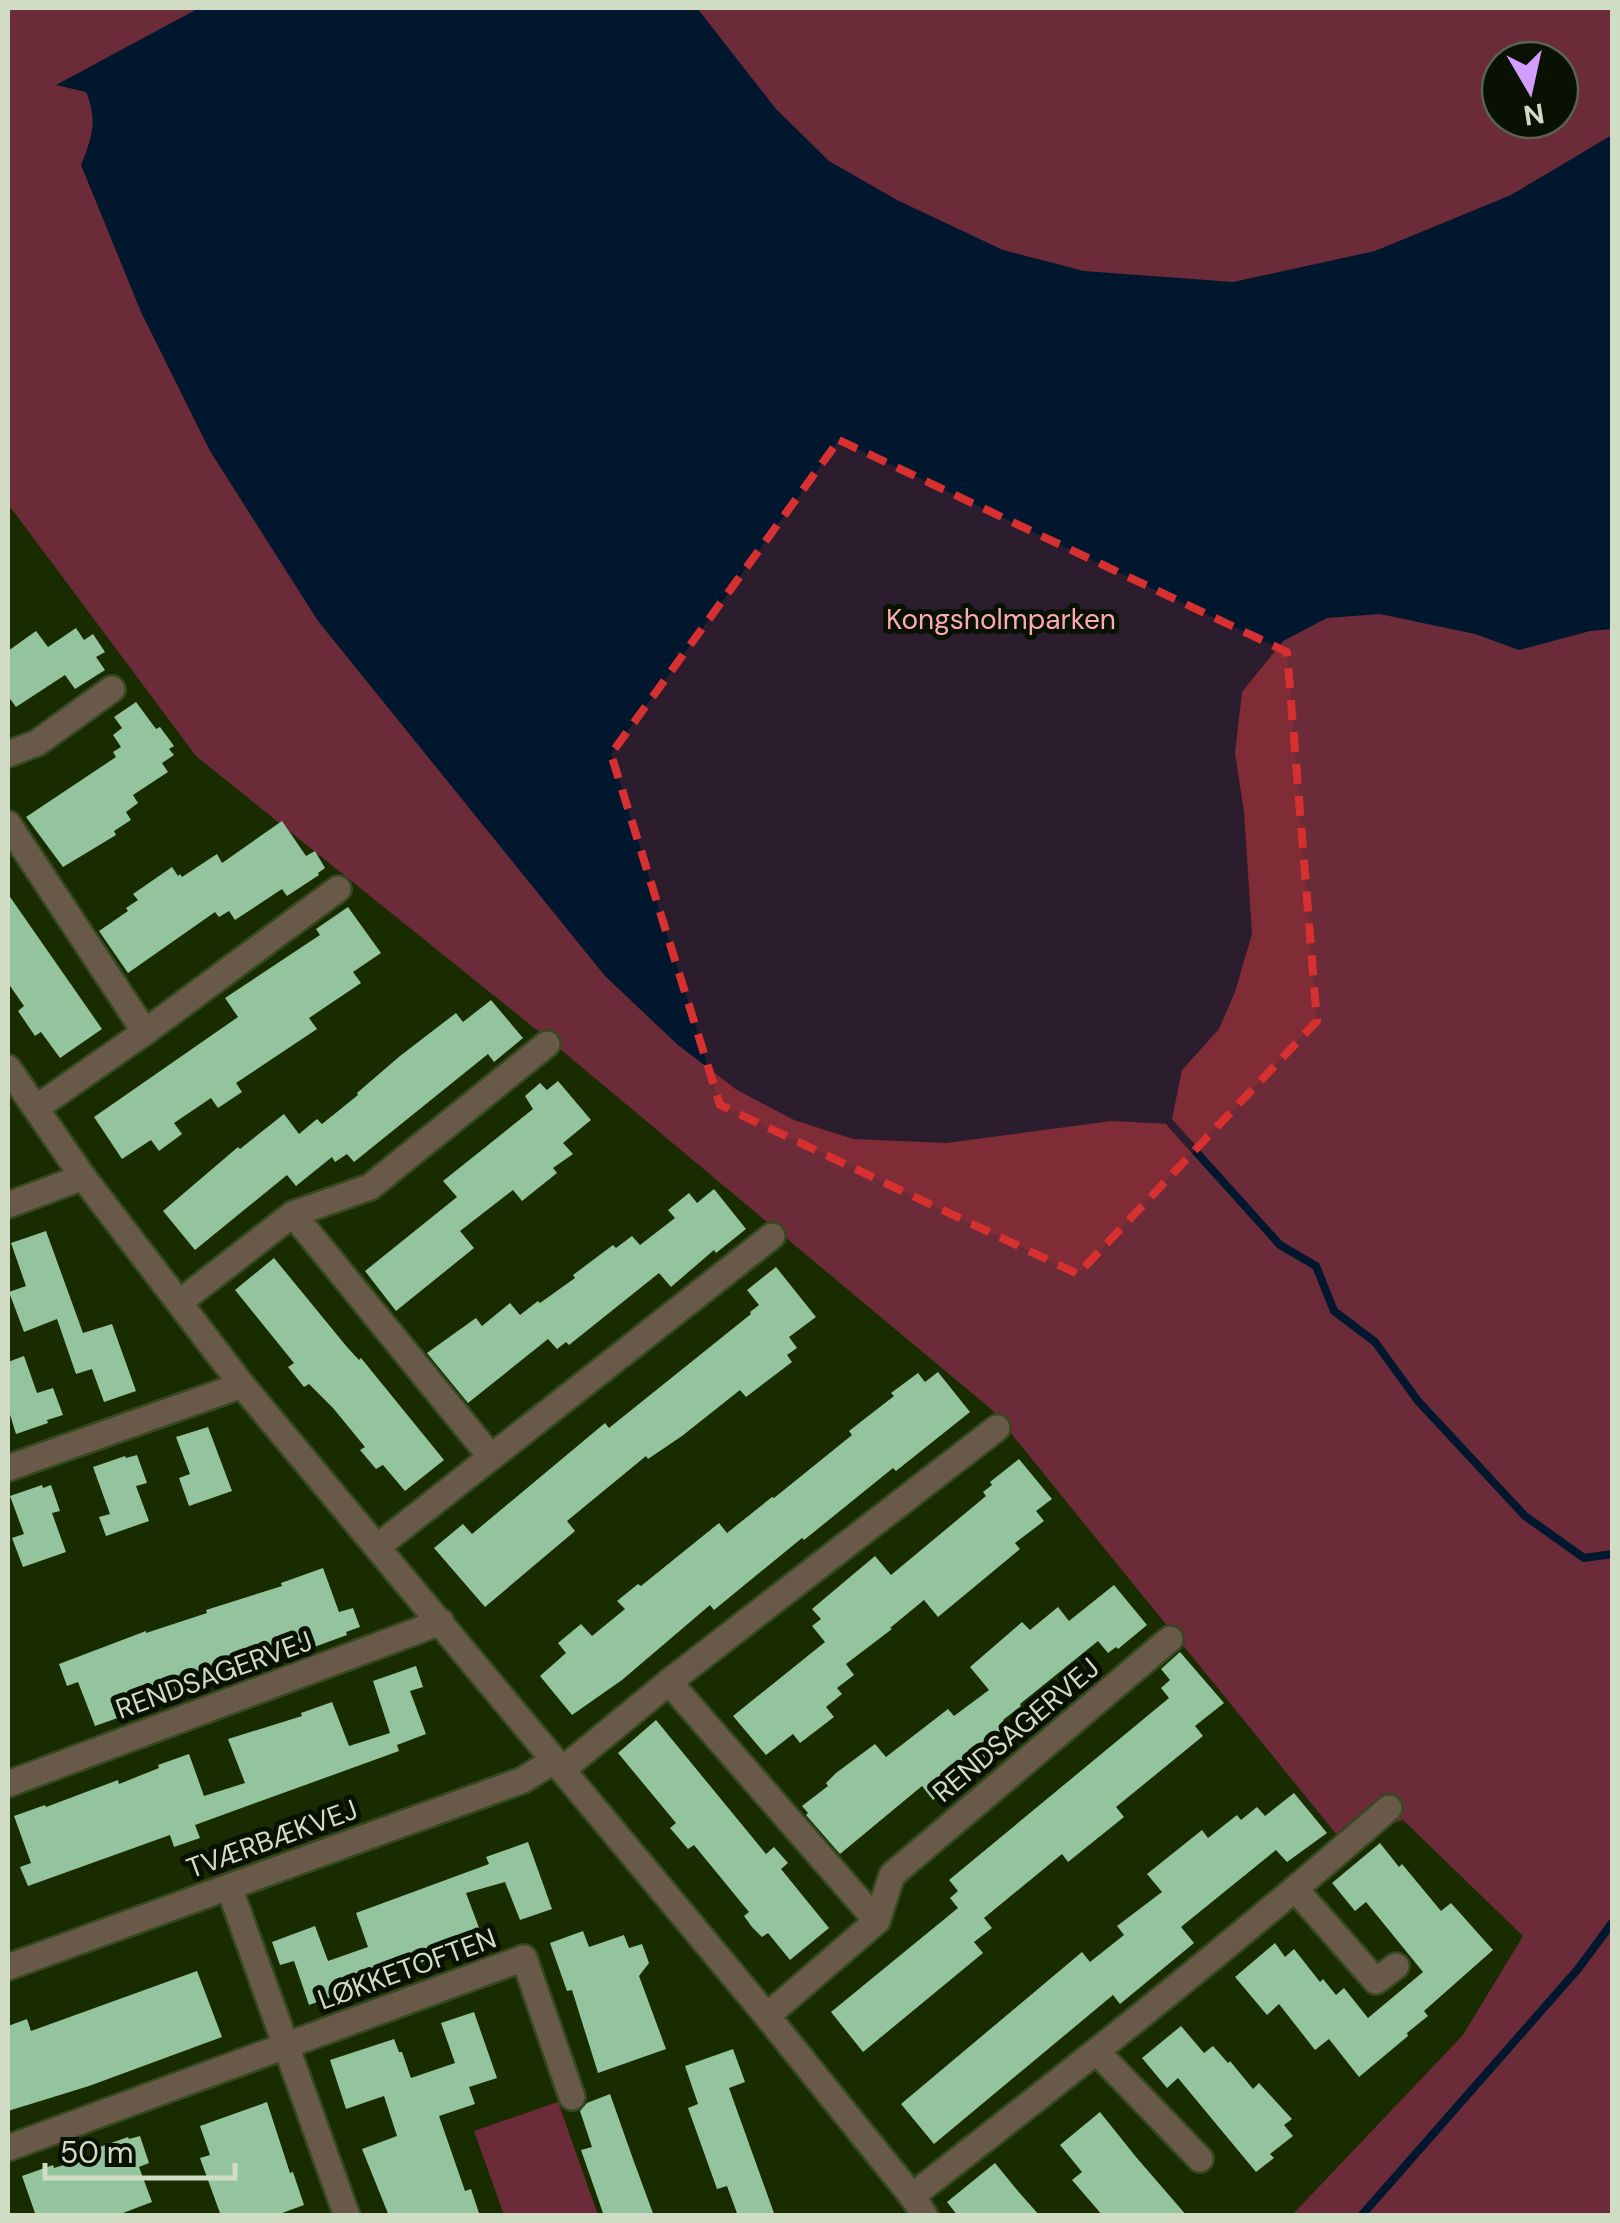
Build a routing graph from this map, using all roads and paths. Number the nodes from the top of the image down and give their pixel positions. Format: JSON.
{"nodes":[{"id":1,"x":112,"y":689,"type":"dead end"},
{"id":2,"x":8,"y":754,"type":"edge"},
{"id":3,"x":8,"y":824,"type":"edge"},
{"id":4,"x":338,"y":889,"type":"dead end"},
{"id":5,"x":144,"y":1032,"type":"junction"},
{"id":6,"x":547,"y":1044,"type":"dead end"},
{"id":7,"x":8,"y":1068,"type":"edge"},
{"id":8,"x":36,"y":1108,"type":"junction"},
{"id":9,"x":83,"y":1177,"type":"junction"},
{"id":10,"x":8,"y":1205,"type":"edge"},
{"id":11,"x":294,"y":1214,"type":"junction"},
{"id":12,"x":772,"y":1236,"type":"dead end"},
{"id":13,"x":180,"y":1302,"type":"junction"},
{"id":14,"x":242,"y":1384,"type":"junction"},
{"id":15,"x":997,"y":1428,"type":"dead end"},
{"id":16,"x":491,"y":1457,"type":"junction"},
{"id":17,"x":8,"y":1468,"type":"edge"},
{"id":18,"x":377,"y":1547,"type":"junction"},
{"id":19,"x":441,"y":1622,"type":"junction"},
{"id":20,"x":1170,"y":1639,"type":"dead end"},
{"id":21,"x":669,"y":1682,"type":"junction"},
{"id":22,"x":558,"y":1766,"type":"junction"},
{"id":23,"x":8,"y":1784,"type":"edge"},
{"id":24,"x":1389,"y":1808,"type":"dead end"},
{"id":25,"x":229,"y":1887,"type":"junction"},
{"id":26,"x":1296,"y":1890,"type":"junction"},
{"id":27,"x":877,"y":1921,"type":"junction"},
{"id":28,"x":1396,"y":1966,"type":"dead end"},
{"id":29,"x":8,"y":1968,"type":"edge"},
{"id":30,"x":767,"y":2016,"type":"junction"},
{"id":31,"x":285,"y":2045,"type":"junction"},
{"id":32,"x":1097,"y":2052,"type":"junction"},
{"id":33,"x":572,"y":2097,"type":"dead end"},
{"id":34,"x":8,"y":2148,"type":"edge"},
{"id":35,"x":1200,"y":2159,"type":"dead end"},
{"id":36,"x":918,"y":2206,"type":"edge"},
{"id":37,"x":346,"y":2216,"type":"edge"}],
"edges":[{"from":1,"to":2,"type":"street"},
{"from":3,"to":5,"type":"street"},
{"from":4,"to":5,"type":"street"},
{"from":5,"to":8,"type":"street"},
{"from":6,"to":11,"type":"street"},
{"from":7,"to":8,"type":"street"},
{"from":8,"to":9,"type":"street"},
{"from":9,"to":10,"type":"street"},
{"from":9,"to":13,"type":"street"},
{"from":11,"to":13,"type":"street"},
{"from":11,"to":16,"type":"street"},
{"from":12,"to":16,"type":"street"},
{"from":13,"to":14,"type":"street"},
{"from":14,"to":17,"type":"street"},
{"from":14,"to":18,"type":"street"},
{"from":15,"to":21,"type":"street"},
{"from":16,"to":18,"type":"street"},
{"from":18,"to":19,"type":"street"},
{"from":19,"to":22,"type":"street"},
{"from":19,"to":23,"type":"street","name":"RENDSAGERVEJ"},
{"from":20,"to":27,"type":"street","name":"RENDSAGERVEJ"},
{"from":21,"to":22,"type":"street"},
{"from":21,"to":27,"type":"street"},
{"from":22,"to":25,"type":"street","name":"TVÆRBÆKVEJ"},
{"from":22,"to":30,"type":"street"},
{"from":24,"to":26,"type":"street"},
{"from":25,"to":29,"type":"street","name":"TVÆRBÆKVEJ"},
{"from":25,"to":31,"type":"street"},
{"from":26,"to":28,"type":"street"},
{"from":26,"to":32,"type":"street"},
{"from":27,"to":30,"type":"street"},
{"from":30,"to":36,"type":"street"},
{"from":31,"to":33,"type":"street","name":"LØKKETOFTEN"},
{"from":31,"to":34,"type":"street","name":"LØKKETOFTEN"},
{"from":31,"to":37,"type":"street"},
{"from":32,"to":35,"type":"street"},
{"from":32,"to":36,"type":"street"}]}
